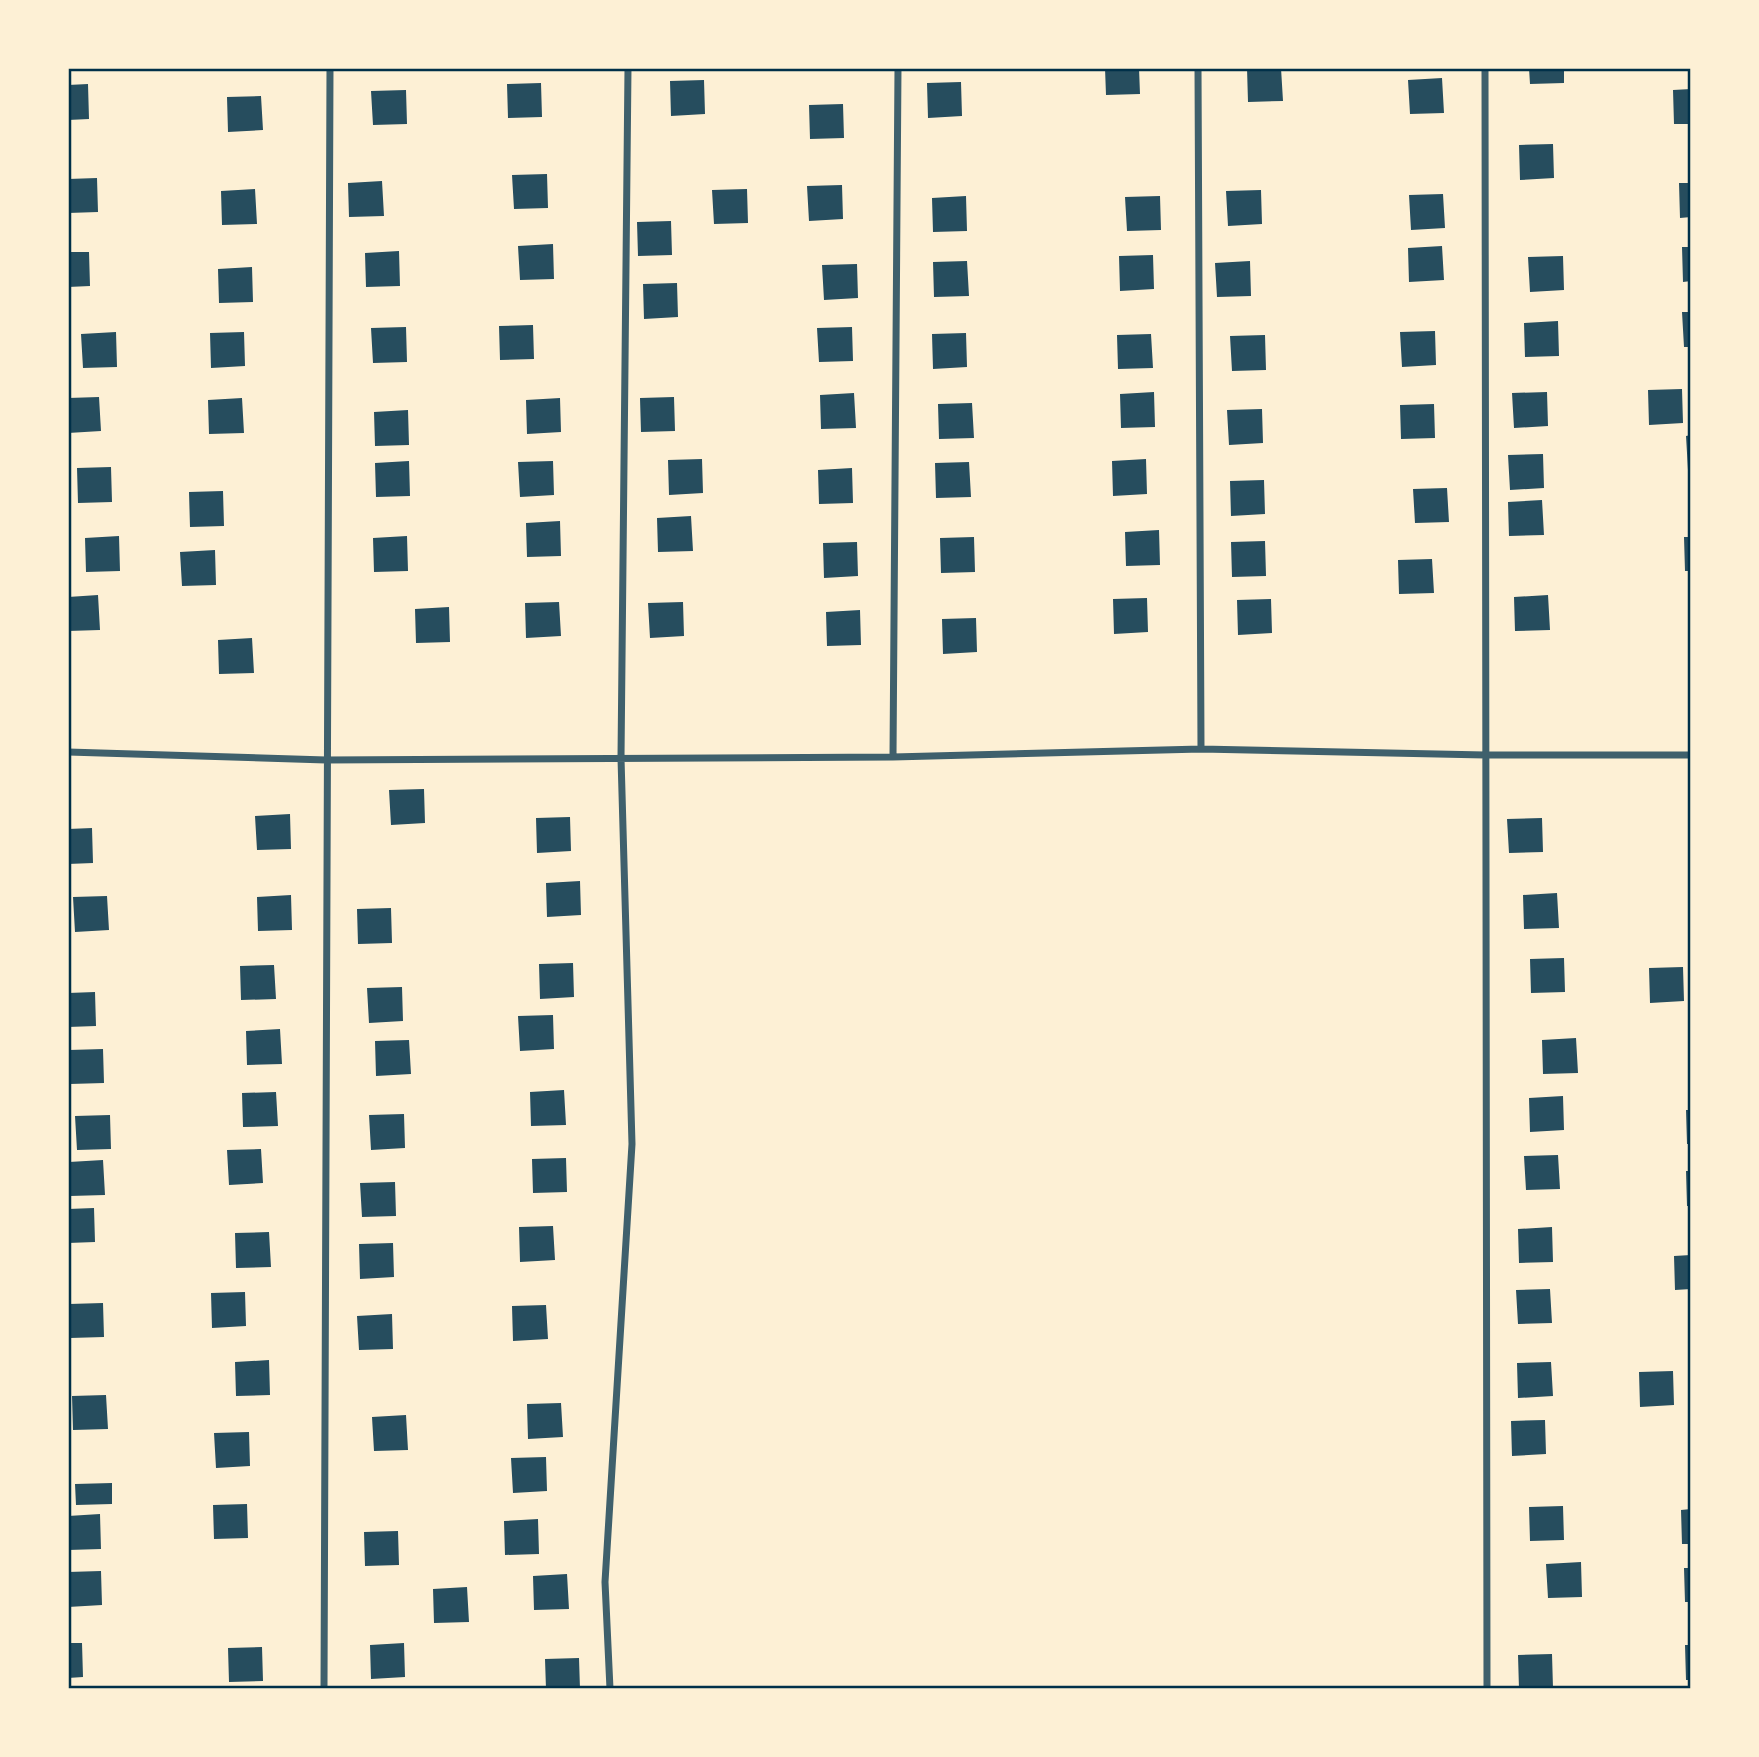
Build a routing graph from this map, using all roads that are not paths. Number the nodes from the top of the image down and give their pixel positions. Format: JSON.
{"nodes":[{"id":1,"x":330,"y":68,"type":"edge"},
{"id":2,"x":628,"y":68,"type":"edge"},
{"id":3,"x":898,"y":68,"type":"edge"},
{"id":4,"x":1198,"y":68,"type":"edge"},
{"id":5,"x":1485,"y":68,"type":"edge"},
{"id":6,"x":1201,"y":749,"type":"junction"},
{"id":7,"x":68,"y":752,"type":"edge"},
{"id":8,"x":1485,"y":755,"type":"junction"},
{"id":9,"x":1691,"y":755,"type":"edge"},
{"id":10,"x":893,"y":757,"type":"junction"},
{"id":11,"x":621,"y":758,"type":"junction"},
{"id":12,"x":326,"y":760,"type":"junction"},
{"id":13,"x":324,"y":1689,"type":"edge"},
{"id":14,"x":610,"y":1689,"type":"edge"},
{"id":15,"x":1487,"y":1689,"type":"edge"}],
"edges":[{"from":1,"to":12,"type":"street"},
{"from":2,"to":11,"type":"street"},
{"from":3,"to":10,"type":"street"},
{"from":4,"to":6,"type":"street"},
{"from":5,"to":8,"type":"street"},
{"from":6,"to":8,"type":"street"},
{"from":6,"to":10,"type":"street"},
{"from":7,"to":12,"type":"street"},
{"from":8,"to":9,"type":"street"},
{"from":8,"to":15,"type":"street"},
{"from":10,"to":11,"type":"street"},
{"from":11,"to":12,"type":"street"},
{"from":11,"to":14,"type":"street"},
{"from":12,"to":13,"type":"street"}]}
